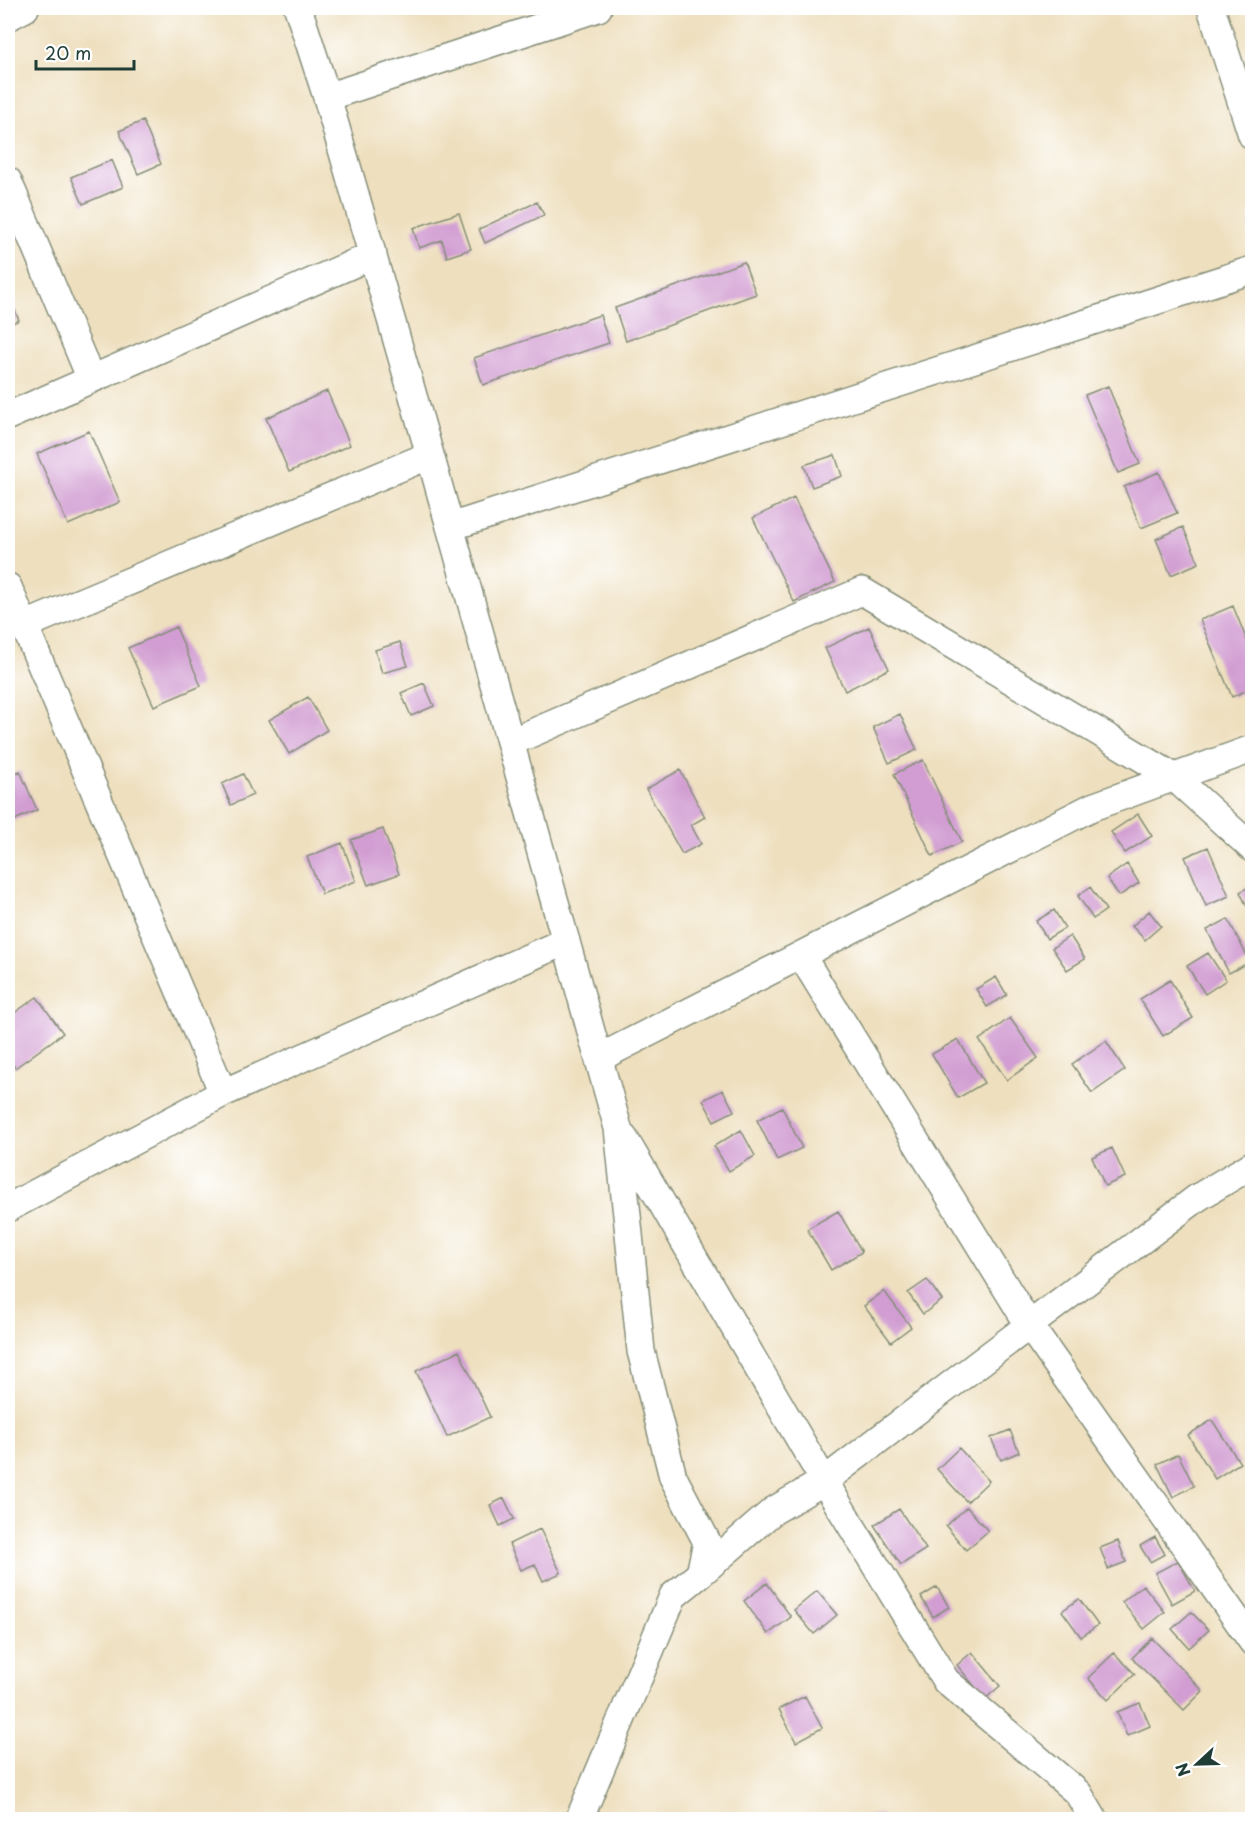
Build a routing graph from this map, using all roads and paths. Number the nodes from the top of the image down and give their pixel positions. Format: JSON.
{"nodes":[{"id":1,"x":25,"y":8,"type":"edge"},
{"id":2,"x":298,"y":8,"type":"edge"},
{"id":3,"x":598,"y":8,"type":"edge"},
{"id":4,"x":1211,"y":8,"type":"edge"},
{"id":5,"x":8,"y":17,"type":"edge"},
{"id":6,"x":327,"y":97,"type":"junction"},
{"id":7,"x":1252,"y":135,"type":"edge"},
{"id":8,"x":8,"y":181,"type":"edge"},
{"id":9,"x":373,"y":255,"type":"junction"},
{"id":10,"x":1252,"y":270,"type":"edge"},
{"id":11,"x":91,"y":380,"type":"junction"},
{"id":12,"x":8,"y":416,"type":"edge"},
{"id":13,"x":430,"y":455,"type":"junction"},
{"id":14,"x":450,"y":526,"type":"junction"},
{"id":15,"x":8,"y":587,"type":"edge"},
{"id":16,"x":23,"y":626,"type":"junction"},
{"id":17,"x":511,"y":742,"type":"junction"},
{"id":18,"x":1252,"y":749,"type":"edge"},
{"id":19,"x":1174,"y":777,"type":"junction"},
{"id":20,"x":1252,"y":848,"type":"edge"},
{"id":21,"x":566,"y":941,"type":"junction"},
{"id":22,"x":801,"y":955,"type":"junction"},
{"id":23,"x":599,"y":1058,"type":"junction"},
{"id":24,"x":223,"y":1093,"type":"junction"},
{"id":25,"x":618,"y":1128,"type":"junction"},
{"id":26,"x":1252,"y":1165,"type":"edge"},
{"id":27,"x":8,"y":1208,"type":"edge"},
{"id":28,"x":1029,"y":1325,"type":"junction"},
{"id":29,"x":824,"y":1481,"type":"junction"},
{"id":30,"x":700,"y":1574,"type":"junction"},
{"id":31,"x":1252,"y":1641,"type":"edge"},
{"id":32,"x":579,"y":1820,"type":"edge"},
{"id":33,"x":1094,"y":1820,"type":"edge"}],
"edges":[{"from":1,"to":5,"type":"street"},
{"from":2,"to":6,"type":"street"},
{"from":3,"to":6,"type":"street"},
{"from":4,"to":7,"type":"street"},
{"from":6,"to":9,"type":"street"},
{"from":8,"to":11,"type":"street"},
{"from":9,"to":11,"type":"street"},
{"from":9,"to":13,"type":"street"},
{"from":10,"to":14,"type":"street"},
{"from":11,"to":12,"type":"street"},
{"from":13,"to":14,"type":"street"},
{"from":13,"to":16,"type":"street"},
{"from":14,"to":17,"type":"street"},
{"from":15,"to":16,"type":"street"},
{"from":16,"to":24,"type":"street"},
{"from":17,"to":19,"type":"street"},
{"from":17,"to":21,"type":"street"},
{"from":18,"to":19,"type":"street"},
{"from":19,"to":20,"type":"street"},
{"from":19,"to":22,"type":"street"},
{"from":21,"to":23,"type":"street"},
{"from":21,"to":24,"type":"street"},
{"from":22,"to":23,"type":"street"},
{"from":22,"to":28,"type":"street"},
{"from":23,"to":25,"type":"street"},
{"from":24,"to":27,"type":"street"},
{"from":25,"to":29,"type":"street"},
{"from":25,"to":30,"type":"street"},
{"from":26,"to":28,"type":"street"},
{"from":28,"to":29,"type":"street"},
{"from":28,"to":31,"type":"street"},
{"from":29,"to":30,"type":"street"},
{"from":29,"to":33,"type":"street"},
{"from":30,"to":32,"type":"street"}]}
